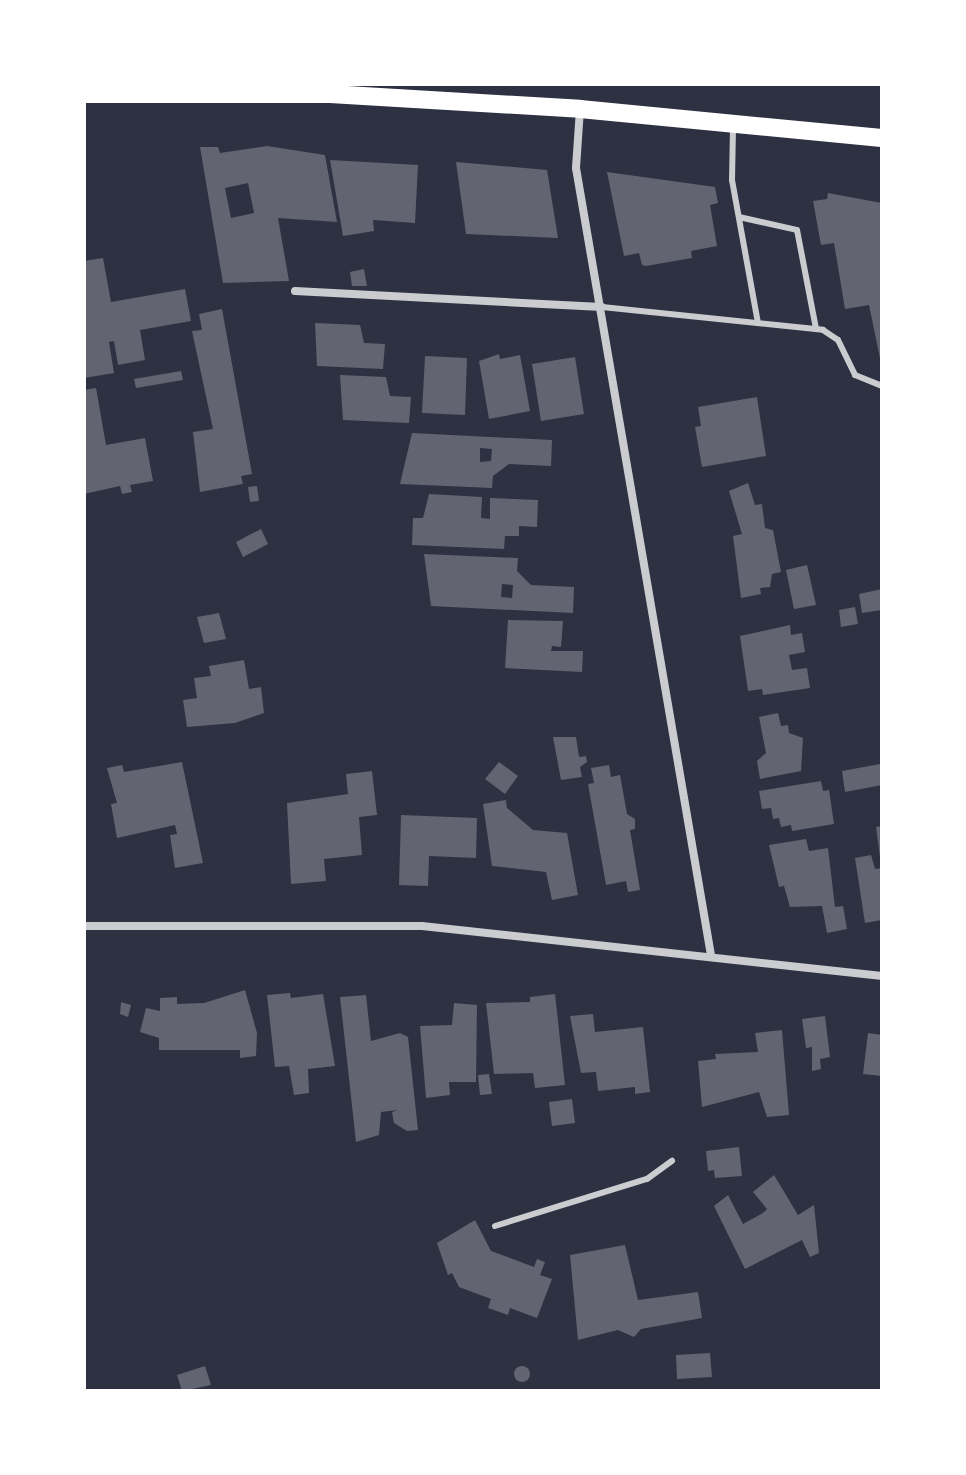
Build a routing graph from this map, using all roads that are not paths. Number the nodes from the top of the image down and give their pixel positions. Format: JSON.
{"nodes":[{"id":1,"x":84,"y":94,"type":"edge"},
{"id":2,"x":580,"y":109,"type":"junction"},
{"id":3,"x":733,"y":124,"type":"junction"},
{"id":4,"x":882,"y":138,"type":"edge"},
{"id":5,"x":739,"y":217,"type":"junction"},
{"id":6,"x":295,"y":291,"type":"dead end"},
{"id":7,"x":602,"y":307,"type":"junction"},
{"id":8,"x":758,"y":323,"type":"junction"},
{"id":9,"x":816,"y":329,"type":"junction"},
{"id":10,"x":882,"y":386,"type":"edge"},
{"id":11,"x":84,"y":926,"type":"edge"},
{"id":12,"x":711,"y":955,"type":"junction"},
{"id":13,"x":882,"y":976,"type":"edge"},
{"id":14,"x":672,"y":1161,"type":"dead end"},
{"id":15,"x":495,"y":1226,"type":"dead end"}],
"edges":[{"from":1,"to":2,"type":"main road"},
{"from":2,"to":3,"type":"main road"},
{"from":2,"to":7,"type":"street"},
{"from":3,"to":4,"type":"main road"},
{"from":3,"to":5,"type":"lane"},
{"from":5,"to":8,"type":"lane"},
{"from":5,"to":9,"type":"lane"},
{"from":6,"to":7,"type":"street"},
{"from":7,"to":8,"type":"lane"},
{"from":7,"to":12,"type":"street"},
{"from":8,"to":9,"type":"lane"},
{"from":9,"to":10,"type":"lane"},
{"from":11,"to":12,"type":"street"},
{"from":12,"to":13,"type":"street"},
{"from":14,"to":15,"type":"lane"}]}
